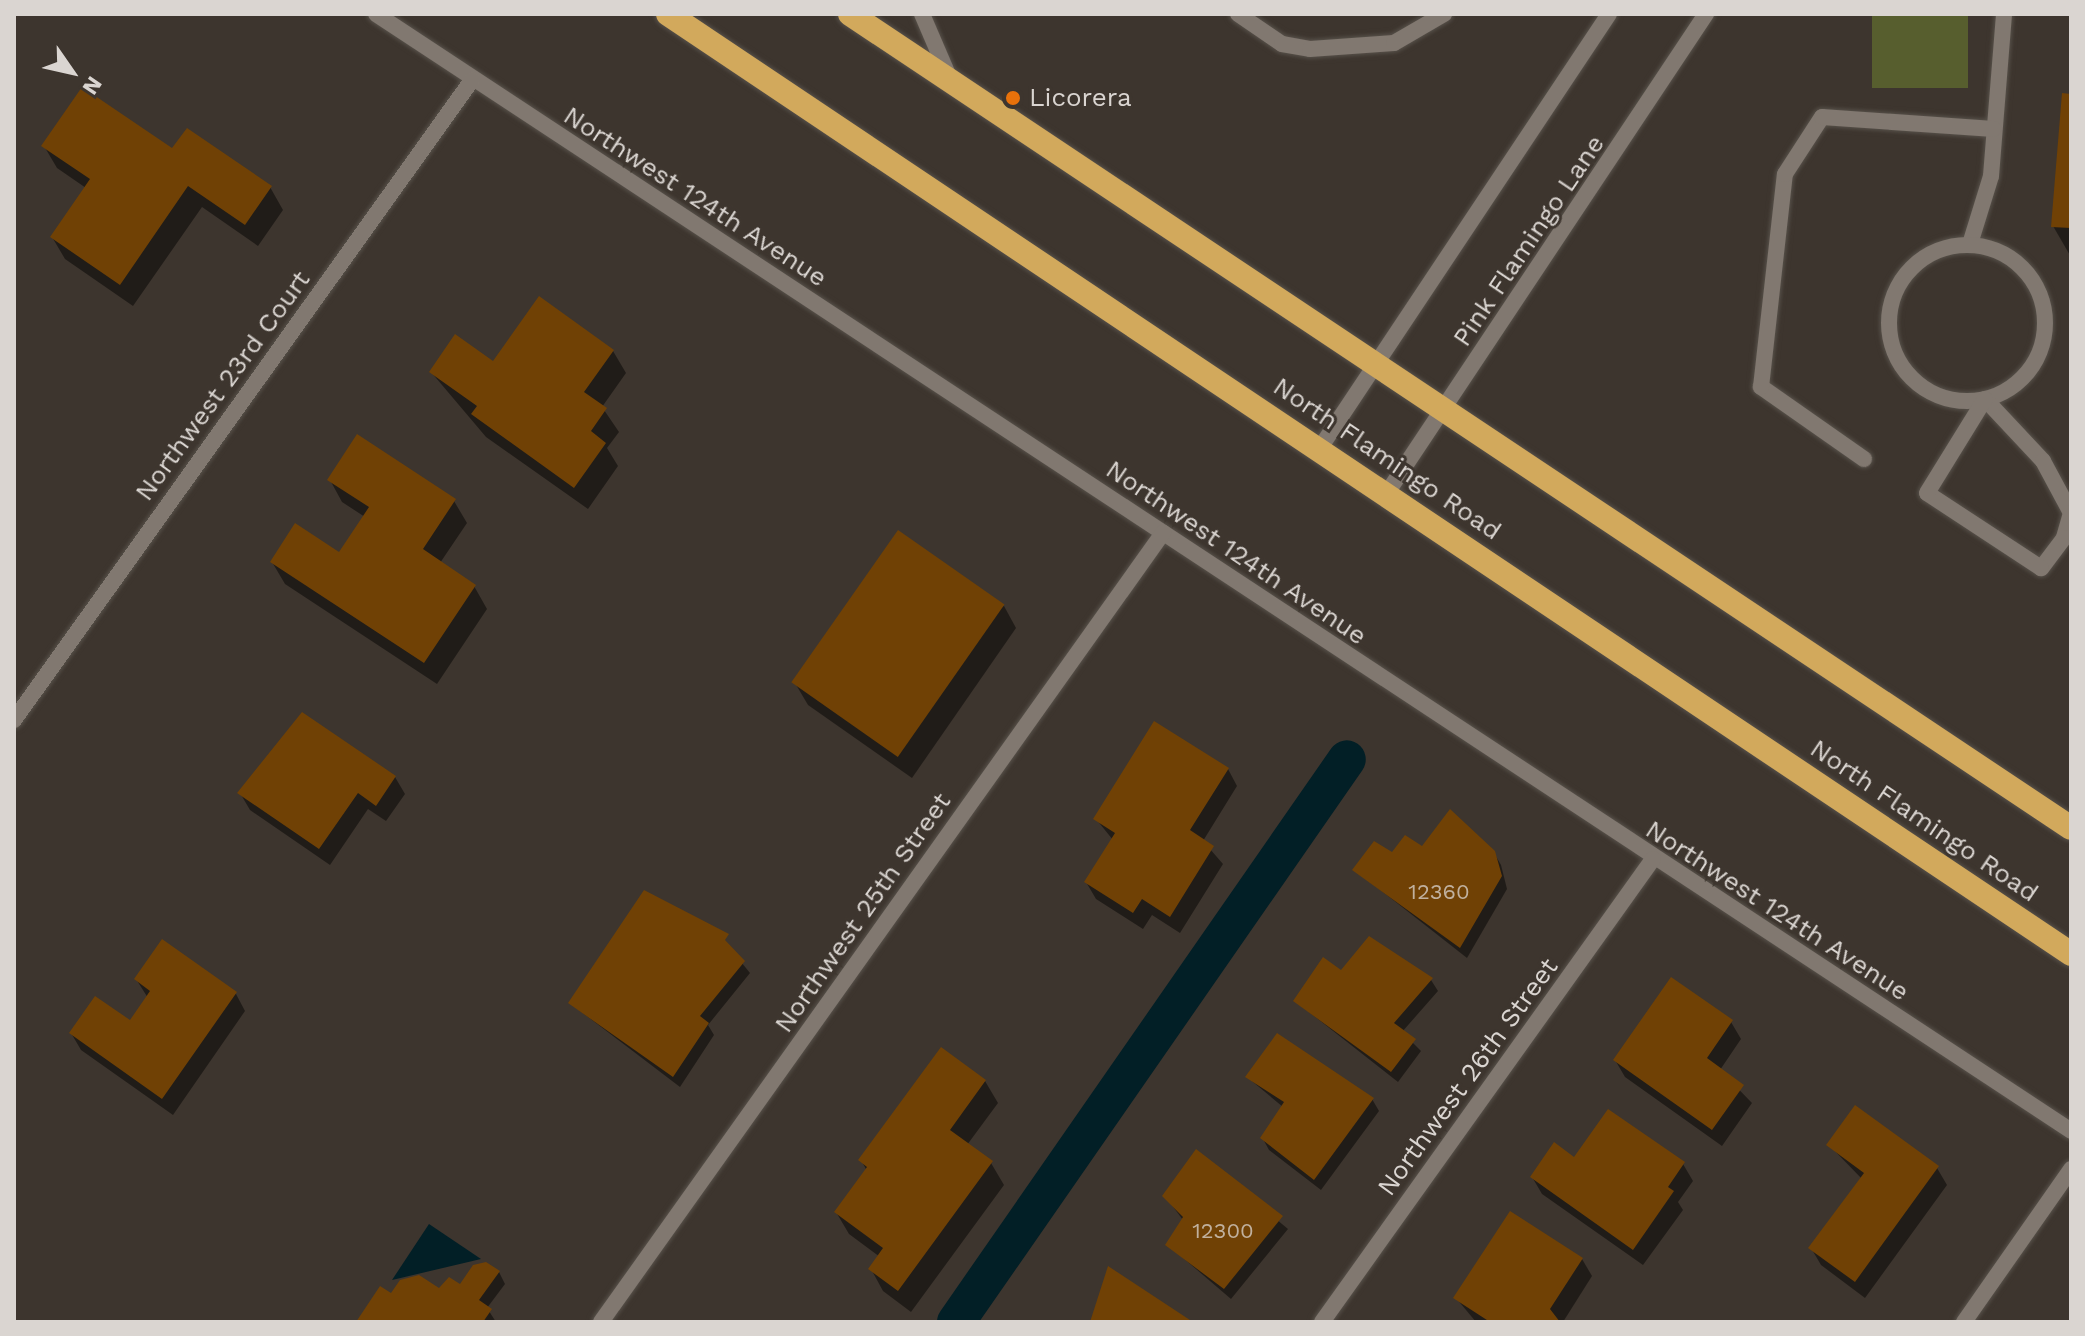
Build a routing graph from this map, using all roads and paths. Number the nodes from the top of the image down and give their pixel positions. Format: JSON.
{"nodes":[{"id":1,"x":376,"y":14,"type":"edge"},
{"id":2,"x":668,"y":14,"type":"edge"},
{"id":3,"x":850,"y":14,"type":"edge"},
{"id":4,"x":922,"y":14,"type":"edge"},
{"id":5,"x":1238,"y":14,"type":"edge"},
{"id":6,"x":1444,"y":14,"type":"edge"},
{"id":7,"x":1609,"y":14,"type":"edge"},
{"id":8,"x":1706,"y":14,"type":"edge"},
{"id":9,"x":2004,"y":14,"type":"edge"},
{"id":10,"x":472,"y":80,"type":"junction"},
{"id":11,"x":951,"y":82,"type":"junction"},
{"id":12,"x":1994,"y":129,"type":"junction"},
{"id":13,"x":1970,"y":244,"type":"junction"},
{"id":14,"x":1376,"y":364,"type":"junction"},
{"id":15,"x":1985,"y":399,"type":"junction"},
{"id":16,"x":1444,"y":409,"type":"junction"},
{"id":17,"x":1320,"y":448,"type":"junction"},
{"id":18,"x":1864,"y":459,"type":"dead end"},
{"id":19,"x":1387,"y":493,"type":"junction"},
{"id":20,"x":1163,"y":533,"type":"junction"},
{"id":21,"x":14,"y":720,"type":"edge"},
{"id":22,"x":2071,"y":828,"type":"edge"},
{"id":23,"x":1653,"y":859,"type":"junction"},
{"id":24,"x":2071,"y":954,"type":"edge"},
{"id":25,"x":2071,"y":1131,"type":"edge"},
{"id":26,"x":2071,"y":1169,"type":"edge"},
{"id":27,"x":601,"y":1322,"type":"edge"},
{"id":28,"x":1322,"y":1322,"type":"edge"},
{"id":29,"x":1964,"y":1322,"type":"edge"}],
"edges":[{"from":1,"to":10,"type":"street","name":"Northwest 124th Avenue"},
{"from":2,"to":17,"type":"highway","name":"North Flamingo Road"},
{"from":3,"to":11,"type":"highway"},
{"from":4,"to":11,"type":"street"},
{"from":5,"to":6,"type":"street"},
{"from":7,"to":14,"type":"street"},
{"from":8,"to":16,"type":"street","name":"Pink Flamingo Lane"},
{"from":9,"to":12,"type":"street"},
{"from":10,"to":20,"type":"street","name":"Northwest 124th Avenue"},
{"from":10,"to":21,"type":"street","name":"Northwest 23rd Court"},
{"from":11,"to":14,"type":"highway"},
{"from":12,"to":13,"type":"street"},
{"from":12,"to":18,"type":"street"},
{"from":13,"to":15,"type":"street"},
{"from":13,"to":15,"type":"street"},
{"from":14,"to":16,"type":"highway"},
{"from":14,"to":17,"type":"street"},
{"from":15,"to":15,"type":"street"},
{"from":16,"to":19,"type":"street","name":"Pink Flamingo Lane"},
{"from":16,"to":22,"type":"highway"},
{"from":17,"to":19,"type":"highway","name":"North Flamingo Road"},
{"from":19,"to":24,"type":"highway","name":"North Flamingo Road"},
{"from":20,"to":23,"type":"street","name":"Northwest 124th Avenue"},
{"from":20,"to":27,"type":"street","name":"Northwest 25th Street"},
{"from":23,"to":25,"type":"street","name":"Northwest 124th Avenue"},
{"from":23,"to":28,"type":"street","name":"Northwest 26th Street"},
{"from":26,"to":29,"type":"street"}]}
